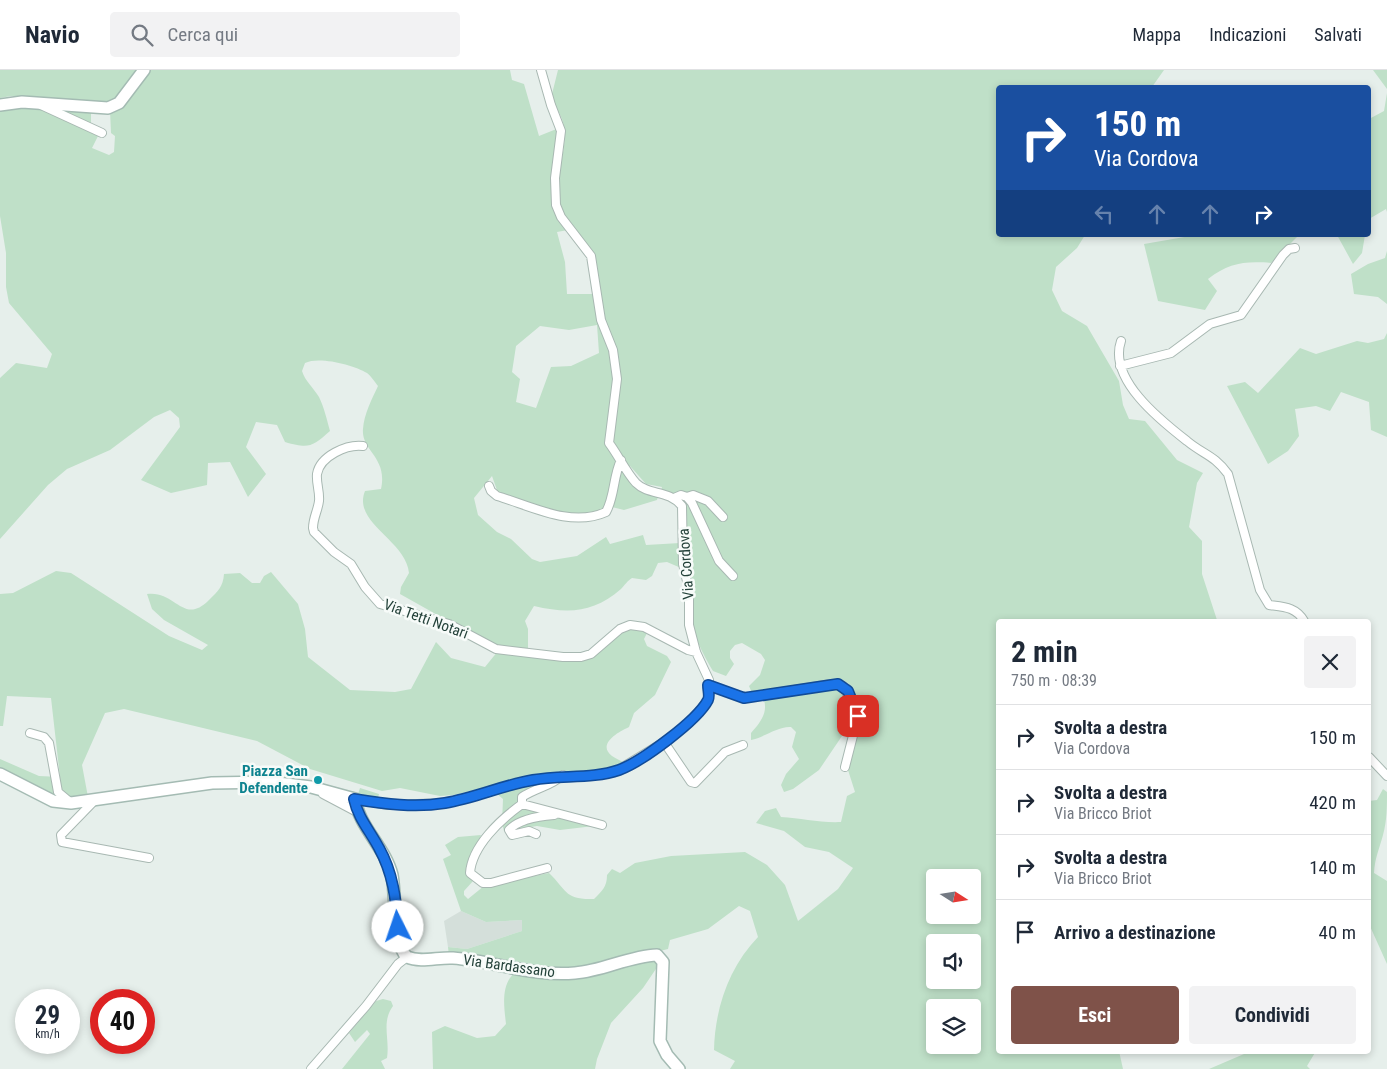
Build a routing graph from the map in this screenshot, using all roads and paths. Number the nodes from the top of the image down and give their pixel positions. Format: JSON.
{"nodes":[{"id":1,"x":144,"y":70,"type":"edge"},
{"id":2,"x":541,"y":70,"type":"edge"},
{"id":3,"x":37,"y":103,"type":"junction"},
{"id":4,"x":0,"y":105,"type":"edge"},
{"id":5,"x":102,"y":133,"type":"dead end"},
{"id":6,"x":1295,"y":248,"type":"dead end"},
{"id":7,"x":1121,"y":341,"type":"dead end"},
{"id":8,"x":1120,"y":366,"type":"junction"},
{"id":9,"x":363,"y":446,"type":"dead end"},
{"id":10,"x":621,"y":460,"type":"junction"},
{"id":11,"x":489,"y":486,"type":"dead end"},
{"id":12,"x":688,"y":497,"type":"junction"},
{"id":13,"x":674,"y":498,"type":"junction"},
{"id":14,"x":723,"y":517,"type":"dead end"},
{"id":15,"x":733,"y":576,"type":"dead end"},
{"id":16,"x":1303,"y":619,"type":"edge"},
{"id":17,"x":696,"y":652,"type":"junction"},
{"id":18,"x":708,"y":685,"type":"junction"},
{"id":19,"x":30,"y":733,"type":"dead end"},
{"id":20,"x":664,"y":742,"type":"junction"},
{"id":21,"x":743,"y":746,"type":"dead end"},
{"id":22,"x":1371,"y":759,"type":"edge"},
{"id":23,"x":845,"y":768,"type":"dead end"},
{"id":24,"x":0,"y":774,"type":"edge"},
{"id":25,"x":563,"y":775,"type":"junction"},
{"id":26,"x":1387,"y":776,"type":"edge"},
{"id":27,"x":311,"y":787,"type":"junction"},
{"id":28,"x":96,"y":798,"type":"junction"},
{"id":29,"x":354,"y":799,"type":"junction"},
{"id":30,"x":71,"y":803,"type":"junction"},
{"id":31,"x":522,"y":804,"type":"junction"},
{"id":32,"x":358,"y":812,"type":"junction"},
{"id":33,"x":559,"y":814,"type":"junction"},
{"id":34,"x":602,"y":825,"type":"dead end"},
{"id":35,"x":536,"y":834,"type":"dead end"},
{"id":36,"x":149,"y":858,"type":"dead end"},
{"id":37,"x":547,"y":868,"type":"dead end"},
{"id":38,"x":407,"y":957,"type":"junction"},
{"id":39,"x":311,"y":1069,"type":"edge"},
{"id":40,"x":679,"y":1069,"type":"edge"}],
"edges":[{"from":1,"to":3,"type":"street"},
{"from":2,"to":10,"type":"street"},
{"from":3,"to":4,"type":"street"},
{"from":3,"to":5,"type":"street"},
{"from":6,"to":8,"type":"street"},
{"from":7,"to":8,"type":"street"},
{"from":8,"to":16,"type":"street"},
{"from":9,"to":17,"type":"street","name":"Via Tetti Notari"},
{"from":10,"to":11,"type":"street"},
{"from":10,"to":13,"type":"street"},
{"from":12,"to":13,"type":"street"},
{"from":12,"to":14,"type":"street"},
{"from":12,"to":15,"type":"street"},
{"from":13,"to":17,"type":"street","name":"Via Cordova"},
{"from":17,"to":18,"type":"street","name":"Via Cordova"},
{"from":18,"to":20,"type":"street"},
{"from":18,"to":23,"type":"street"},
{"from":19,"to":30,"type":"street"},
{"from":20,"to":21,"type":"street"},
{"from":20,"to":25,"type":"street"},
{"from":22,"to":26,"type":"street"},
{"from":24,"to":30,"type":"street"},
{"from":25,"to":29,"type":"street"},
{"from":25,"to":31,"type":"street"},
{"from":27,"to":28,"type":"street"},
{"from":27,"to":29,"type":"street"},
{"from":27,"to":32,"type":"street"},
{"from":28,"to":30,"type":"street"},
{"from":28,"to":36,"type":"street"},
{"from":29,"to":32,"type":"street"},
{"from":31,"to":33,"type":"street"},
{"from":31,"to":37,"type":"street"},
{"from":32,"to":38,"type":"street"},
{"from":33,"to":34,"type":"street"},
{"from":33,"to":35,"type":"street"},
{"from":38,"to":39,"type":"street"},
{"from":38,"to":40,"type":"street","name":"Via Bardassano"}]}
